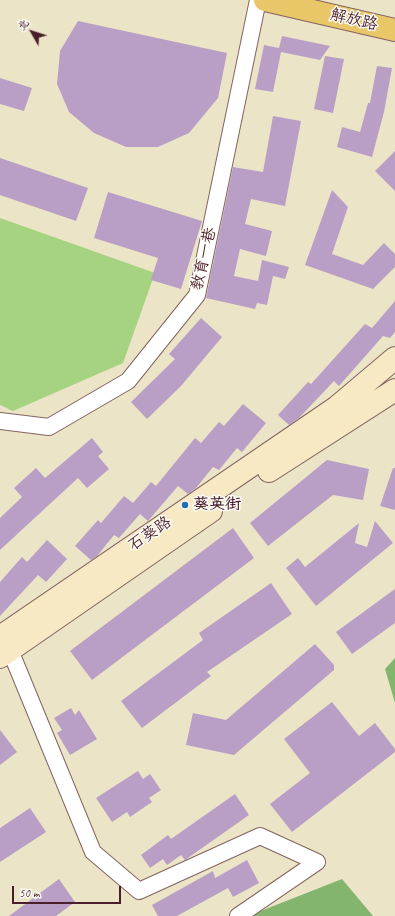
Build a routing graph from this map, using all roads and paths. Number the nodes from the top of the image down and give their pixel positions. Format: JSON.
{"nodes":[{"id":1,"x":258,"y":0,"type":"edge"},
{"id":2,"x":265,"y":0,"type":"edge"},
{"id":3,"x":395,"y":30,"type":"edge"},
{"id":4,"x":395,"y":358,"type":"edge"},
{"id":5,"x":395,"y":368,"type":"edge"},
{"id":6,"x":395,"y":380,"type":"edge"},
{"id":7,"x":395,"y":390,"type":"edge"},
{"id":8,"x":342,"y":414,"type":"junction"},
{"id":9,"x":0,"y":421,"type":"edge"},
{"id":10,"x":3,"y":646,"type":"edge"},
{"id":11,"x":238,"y":916,"type":"edge"}],
"edges":[{"from":1,"to":9,"type":"street","name":"教育一巷"},
{"from":2,"to":3,"type":"main road","name":"解放路"},
{"from":4,"to":8,"type":"main road","name":"石葵路"},
{"from":5,"to":8,"type":"main road"},
{"from":6,"to":8,"type":"main road"},
{"from":7,"to":8,"type":"main road"},
{"from":8,"to":10,"type":"main road","name":"石葵路"},
{"from":10,"to":11,"type":"street"}]}
